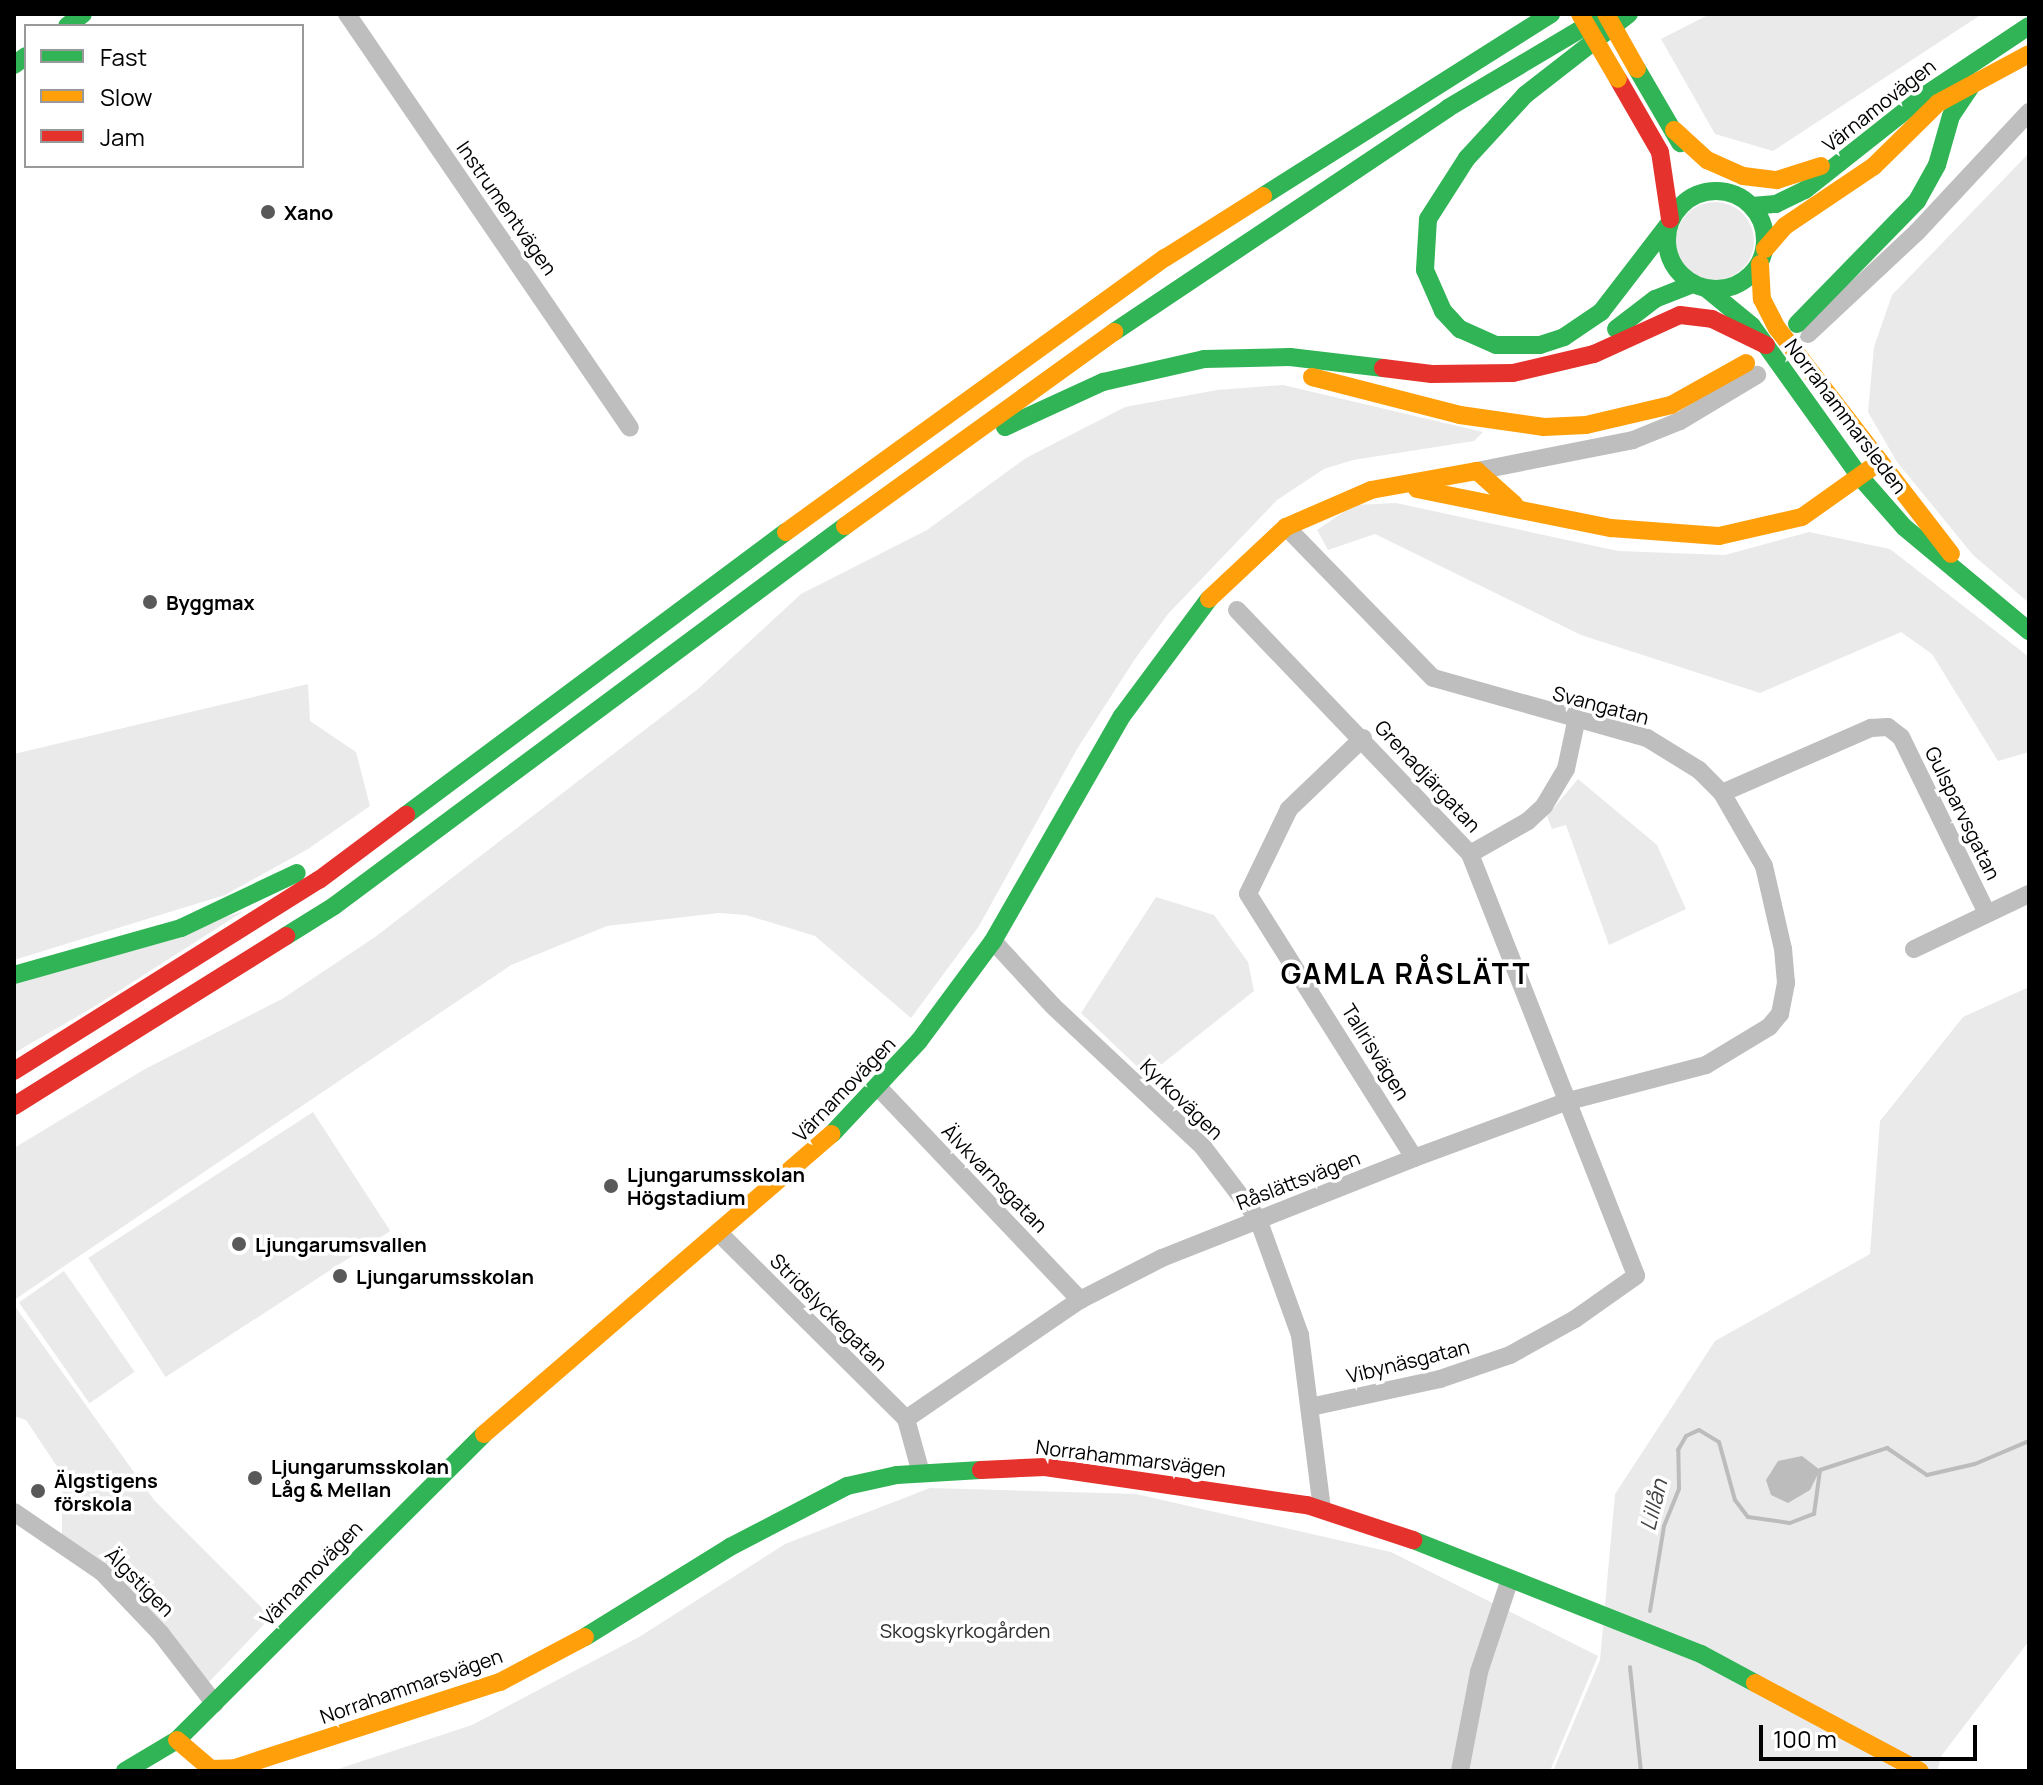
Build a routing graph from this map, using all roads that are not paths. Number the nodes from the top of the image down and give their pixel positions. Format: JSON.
{"nodes":[{"id":1,"x":347,"y":14,"type":"edge"},
{"id":2,"x":1530,"y":14,"type":"edge"},
{"id":3,"x":1551,"y":14,"type":"edge"},
{"id":4,"x":1580,"y":14,"type":"edge"},
{"id":5,"x":1606,"y":14,"type":"edge"},
{"id":6,"x":1629,"y":14,"type":"edge"},
{"id":7,"x":2029,"y":26,"type":"edge"},
{"id":8,"x":2029,"y":54,"type":"edge"},
{"id":9,"x":1431,"y":86,"type":"junction"},
{"id":10,"x":1970,"y":88,"type":"junction"},
{"id":11,"x":2029,"y":112,"type":"edge"},
{"id":12,"x":1674,"y":130,"type":"junction"},
{"id":13,"x":1871,"y":137,"type":"junction"},
{"id":14,"x":1724,"y":191,"type":"junction"},
{"id":15,"x":1752,"y":206,"type":"junction"},
{"id":16,"x":1669,"y":222,"type":"junction"},
{"id":17,"x":1762,"y":256,"type":"junction"},
{"id":18,"x":1700,"y":287,"type":"junction"},
{"id":19,"x":1801,"y":330,"type":"joint"},
{"id":20,"x":1766,"y":345,"type":"junction"},
{"id":21,"x":1239,"y":358,"type":"junction"},
{"id":22,"x":1567,"y":362,"type":"junction"},
{"id":23,"x":1751,"y":369,"type":"joint"},
{"id":24,"x":630,"y":428,"type":"dead end"},
{"id":25,"x":1878,"y":463,"type":"junction"},
{"id":26,"x":1477,"y":471,"type":"junction"},
{"id":27,"x":1861,"y":478,"type":"junction"},
{"id":28,"x":1393,"y":486,"type":"junction"},
{"id":29,"x":894,"y":489,"type":"junction"},
{"id":30,"x":1514,"y":504,"type":"junction"},
{"id":31,"x":1286,"y":527,"type":"junction"},
{"id":32,"x":1987,"y":600,"type":"junction"},
{"id":33,"x":1237,"y":610,"type":"dead end"},
{"id":34,"x":2029,"y":631,"type":"edge"},
{"id":35,"x":1576,"y":722,"type":"junction"},
{"id":36,"x":1363,"y":738,"type":"junction"},
{"id":37,"x":1722,"y":793,"type":"junction"},
{"id":38,"x":407,"y":816,"type":"junction"},
{"id":39,"x":1470,"y":854,"type":"junction"},
{"id":40,"x":2029,"y":894,"type":"edge"},
{"id":41,"x":1987,"y":913,"type":"junction"},
{"id":42,"x":993,"y":941,"type":"junction"},
{"id":43,"x":1914,"y":949,"type":"dead end"},
{"id":44,"x":14,"y":975,"type":"edge"},
{"id":45,"x":1780,"y":1014,"type":"joint"},
{"id":46,"x":116,"y":1046,"type":"junction"},
{"id":47,"x":14,"y":1071,"type":"edge"},
{"id":48,"x":878,"y":1087,"type":"junction"},
{"id":49,"x":1565,"y":1102,"type":"junction"},
{"id":50,"x":14,"y":1106,"type":"edge"},
{"id":51,"x":14,"y":1116,"type":"edge"},
{"id":52,"x":1414,"y":1158,"type":"junction"},
{"id":53,"x":1258,"y":1219,"type":"junction"},
{"id":54,"x":721,"y":1235,"type":"junction"},
{"id":55,"x":1636,"y":1276,"type":"joint"},
{"id":56,"x":1080,"y":1300,"type":"junction"},
{"id":57,"x":1311,"y":1407,"type":"junction"},
{"id":58,"x":906,"y":1419,"type":"junction"},
{"id":59,"x":921,"y":1473,"type":"junction"},
{"id":60,"x":1322,"y":1508,"type":"junction"},
{"id":61,"x":14,"y":1512,"type":"edge"},
{"id":62,"x":1510,"y":1579,"type":"junction"},
{"id":63,"x":215,"y":1704,"type":"junction"},
{"id":64,"x":177,"y":1740,"type":"junction"},
{"id":65,"x":125,"y":1771,"type":"edge"},
{"id":66,"x":1460,"y":1771,"type":"edge"},
{"id":67,"x":1920,"y":1771,"type":"edge"}],
"edges":[{"from":1,"to":24,"type":"street","name":"Instrumentvägen"},
{"from":2,"to":9,"type":"main road"},
{"from":3,"to":9,"type":"main road"},
{"from":4,"to":16,"type":"main road","bridge":true},
{"from":5,"to":12,"type":"main road","bridge":true},
{"from":5,"to":29,"type":"main road"},
{"from":6,"to":16,"type":"main road"},
{"from":7,"to":13,"type":"main road","name":"Värnamovägen"},
{"from":8,"to":10,"type":"main road","name":"Värnamovägen"},
{"from":9,"to":38,"type":"main road"},
{"from":10,"to":17,"type":"main road","name":"Värnamovägen"},
{"from":10,"to":19,"type":"main road"},
{"from":11,"to":19,"type":"street"},
{"from":12,"to":13,"type":"main road"},
{"from":12,"to":14,"type":"main road"},
{"from":13,"to":15,"type":"main road","name":"Värnamovägen"},
{"from":14,"to":15,"type":"main road"},
{"from":14,"to":16,"type":"main road"},
{"from":15,"to":17,"type":"main road"},
{"from":16,"to":18,"type":"main road"},
{"from":17,"to":18,"type":"main road"},
{"from":17,"to":25,"type":"main road","name":"Norrahammarsleden"},
{"from":18,"to":20,"type":"main road","name":"Norrahammarsleden"},
{"from":18,"to":22,"type":"main road"},
{"from":20,"to":22,"type":"main road"},
{"from":20,"to":27,"type":"main road","name":"Norrahammarsleden"},
{"from":21,"to":22,"type":"main road"},
{"from":21,"to":23,"type":"main road"},
{"from":21,"to":29,"type":"main road"},
{"from":23,"to":26,"type":"street"},
{"from":25,"to":27,"type":"main road","name":"Värnamovägen"},
{"from":25,"to":32,"type":"main road","name":"Norrahammarsleden"},
{"from":26,"to":28,"type":"main road","name":"Värnamovägen"},
{"from":26,"to":30,"type":"main road","name":"Värnamovägen"},
{"from":27,"to":30,"type":"main road","name":"Värnamovägen"},
{"from":27,"to":32,"type":"main road","name":"Norrahammarsleden"},
{"from":28,"to":30,"type":"main road","name":"Värnamovägen"},
{"from":28,"to":31,"type":"main road","name":"Värnamovägen"},
{"from":29,"to":46,"type":"main road"},
{"from":31,"to":35,"type":"street","name":"Svangatan"},
{"from":31,"to":42,"type":"main road","name":"Värnamovägen"},
{"from":32,"to":34,"type":"main road","name":"Norrahammarsleden"},
{"from":33,"to":36,"type":"street","name":"Grenadjärgatan"},
{"from":35,"to":37,"type":"street","name":"Svangatan"},
{"from":35,"to":39,"type":"street"},
{"from":36,"to":39,"type":"street","name":"Grenadjärgatan"},
{"from":36,"to":52,"type":"street","name":"Tallrisvägen"},
{"from":37,"to":41,"type":"street","name":"Gulsparvsgatan"},
{"from":37,"to":45,"type":"street","name":"Svangatan"},
{"from":38,"to":44,"type":"main road"},
{"from":38,"to":47,"type":"main road"},
{"from":39,"to":49,"type":"street","name":"Grenadjärgatan"},
{"from":40,"to":41,"type":"street"},
{"from":41,"to":43,"type":"street"},
{"from":42,"to":48,"type":"main road","name":"Värnamovägen"},
{"from":42,"to":53,"type":"street","name":"Kyrkovägen"},
{"from":45,"to":49,"type":"street","name":"Råslättsvägen"},
{"from":46,"to":50,"type":"main road"},
{"from":46,"to":51,"type":"main road"},
{"from":48,"to":54,"type":"main road","name":"Värnamovägen"},
{"from":48,"to":56,"type":"street","name":"Älvkvarnsgatan"},
{"from":49,"to":52,"type":"street","name":"Råslättsvägen"},
{"from":49,"to":55,"type":"street","name":"Grenadjärgatan"},
{"from":52,"to":53,"type":"street","name":"Råslättsvägen"},
{"from":53,"to":56,"type":"street","name":"Råslättsvägen"},
{"from":53,"to":57,"type":"street","name":"Kyrkovägen"},
{"from":54,"to":58,"type":"street","name":"Stridslyckegatan"},
{"from":54,"to":63,"type":"main road","name":"Värnamovägen"},
{"from":55,"to":57,"type":"street","name":"Vibynäsgatan"},
{"from":56,"to":58,"type":"street","name":"Råslättsvägen"},
{"from":57,"to":60,"type":"street","name":"Kyrkovägen"},
{"from":58,"to":59,"type":"street"},
{"from":59,"to":60,"type":"main road","name":"Norrahammarsvägen"},
{"from":59,"to":64,"type":"main road","name":"Norrahammarsvägen"},
{"from":60,"to":62,"type":"main road","name":"Norrahammarsvägen"},
{"from":61,"to":63,"type":"street","name":"Älgstigen"},
{"from":62,"to":66,"type":"street"},
{"from":62,"to":67,"type":"main road","name":"Norrahammarsvägen"},
{"from":63,"to":64,"type":"main road","name":"Värnamovägen"},
{"from":64,"to":65,"type":"main road"}]}
